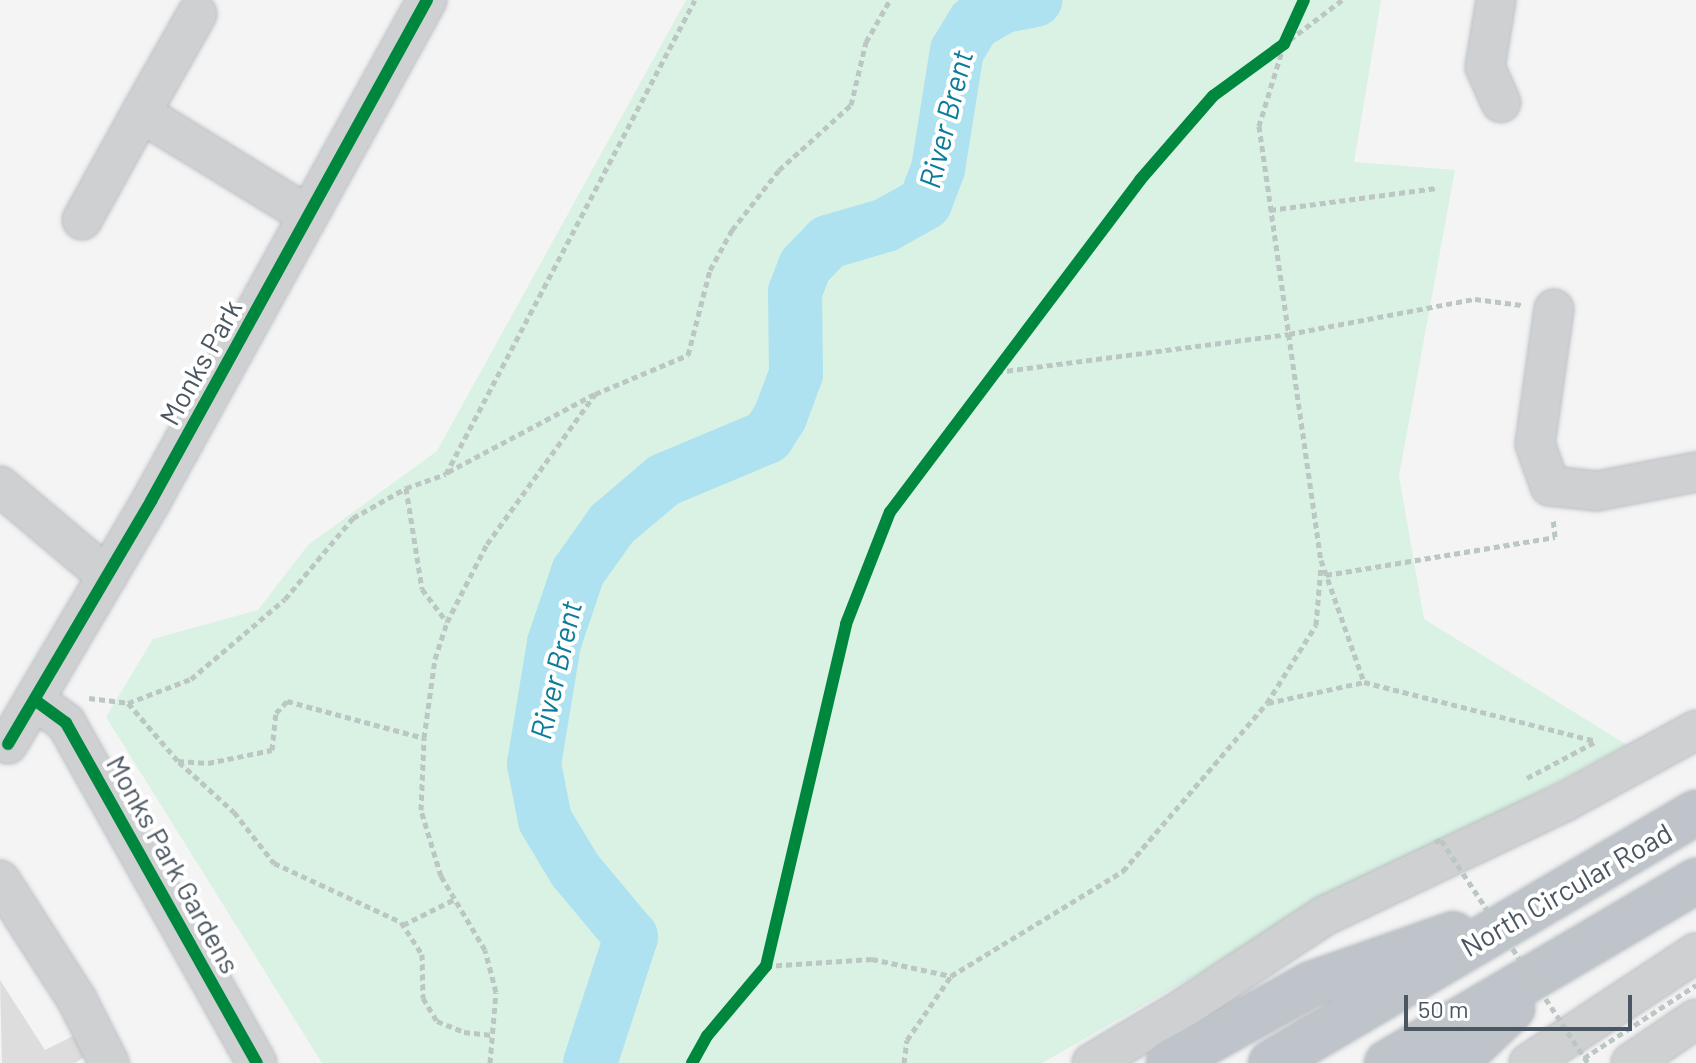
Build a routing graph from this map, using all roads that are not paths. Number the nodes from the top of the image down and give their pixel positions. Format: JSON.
{"nodes":[{"id":1,"x":427,"y":0,"type":"edge"},
{"id":2,"x":1496,"y":0,"type":"edge"},
{"id":3,"x":197,"y":14,"type":"dead end"},
{"id":4,"x":1501,"y":103,"type":"dead end"},
{"id":5,"x":141,"y":113,"type":"junction"},
{"id":6,"x":306,"y":214,"type":"junction"},
{"id":7,"x":82,"y":220,"type":"dead end"},
{"id":8,"x":1554,"y":309,"type":"road end"},
{"id":9,"x":1696,"y":472,"type":"edge"},
{"id":10,"x":0,"y":486,"type":"edge"},
{"id":11,"x":107,"y":576,"type":"junction"},
{"id":12,"x":38,"y":697,"type":"junction"},
{"id":13,"x":1696,"y":730,"type":"edge"},
{"id":14,"x":4,"y":751,"type":"edge"},
{"id":15,"x":1696,"y":813,"type":"edge"},
{"id":16,"x":0,"y":880,"type":"edge"},
{"id":17,"x":1696,"y":881,"type":"edge"},
{"id":18,"x":1529,"y":910,"type":"junction"},
{"id":19,"x":1696,"y":953,"type":"edge"},
{"id":20,"x":1563,"y":961,"type":"junction"},
{"id":21,"x":1696,"y":1019,"type":"edge"},
{"id":22,"x":109,"y":1063,"type":"edge"},
{"id":23,"x":257,"y":1063,"type":"edge"},
{"id":24,"x":1092,"y":1063,"type":"edge"},
{"id":25,"x":1169,"y":1063,"type":"edge"},
{"id":26,"x":1271,"y":1063,"type":"edge"},
{"id":27,"x":1387,"y":1063,"type":"edge"},
{"id":28,"x":1455,"y":1063,"type":"edge"},
{"id":29,"x":1529,"y":1063,"type":"edge"},
{"id":30,"x":1631,"y":1063,"type":"edge"}],
"edges":[{"from":1,"to":6,"type":"street","name":"Monks Park"},
{"from":2,"to":4,"type":"street"},
{"from":3,"to":5,"type":"street"},
{"from":5,"to":6,"type":"street"},
{"from":5,"to":7,"type":"street"},
{"from":6,"to":11,"type":"street","name":"Monks Park"},
{"from":8,"to":9,"type":"street"},
{"from":10,"to":11,"type":"street"},
{"from":11,"to":12,"type":"street","name":"Monks Park"},
{"from":12,"to":14,"type":"street","name":"Monks Park"},
{"from":12,"to":23,"type":"street","name":"Monks Park Gardens"},
{"from":13,"to":24,"type":"street"},
{"from":15,"to":18,"type":"highway","name":"North Circular Road"},
{"from":16,"to":22,"type":"street"},
{"from":17,"to":20,"type":"highway","name":"North Circular Road"},
{"from":18,"to":25,"type":"highway"},
{"from":18,"to":26,"type":"highway","name":"North Circular Road"},
{"from":19,"to":29,"type":"street"},
{"from":20,"to":27,"type":"highway","name":"North Circular Road"},
{"from":20,"to":28,"type":"highway"},
{"from":21,"to":30,"type":"street"}]}
